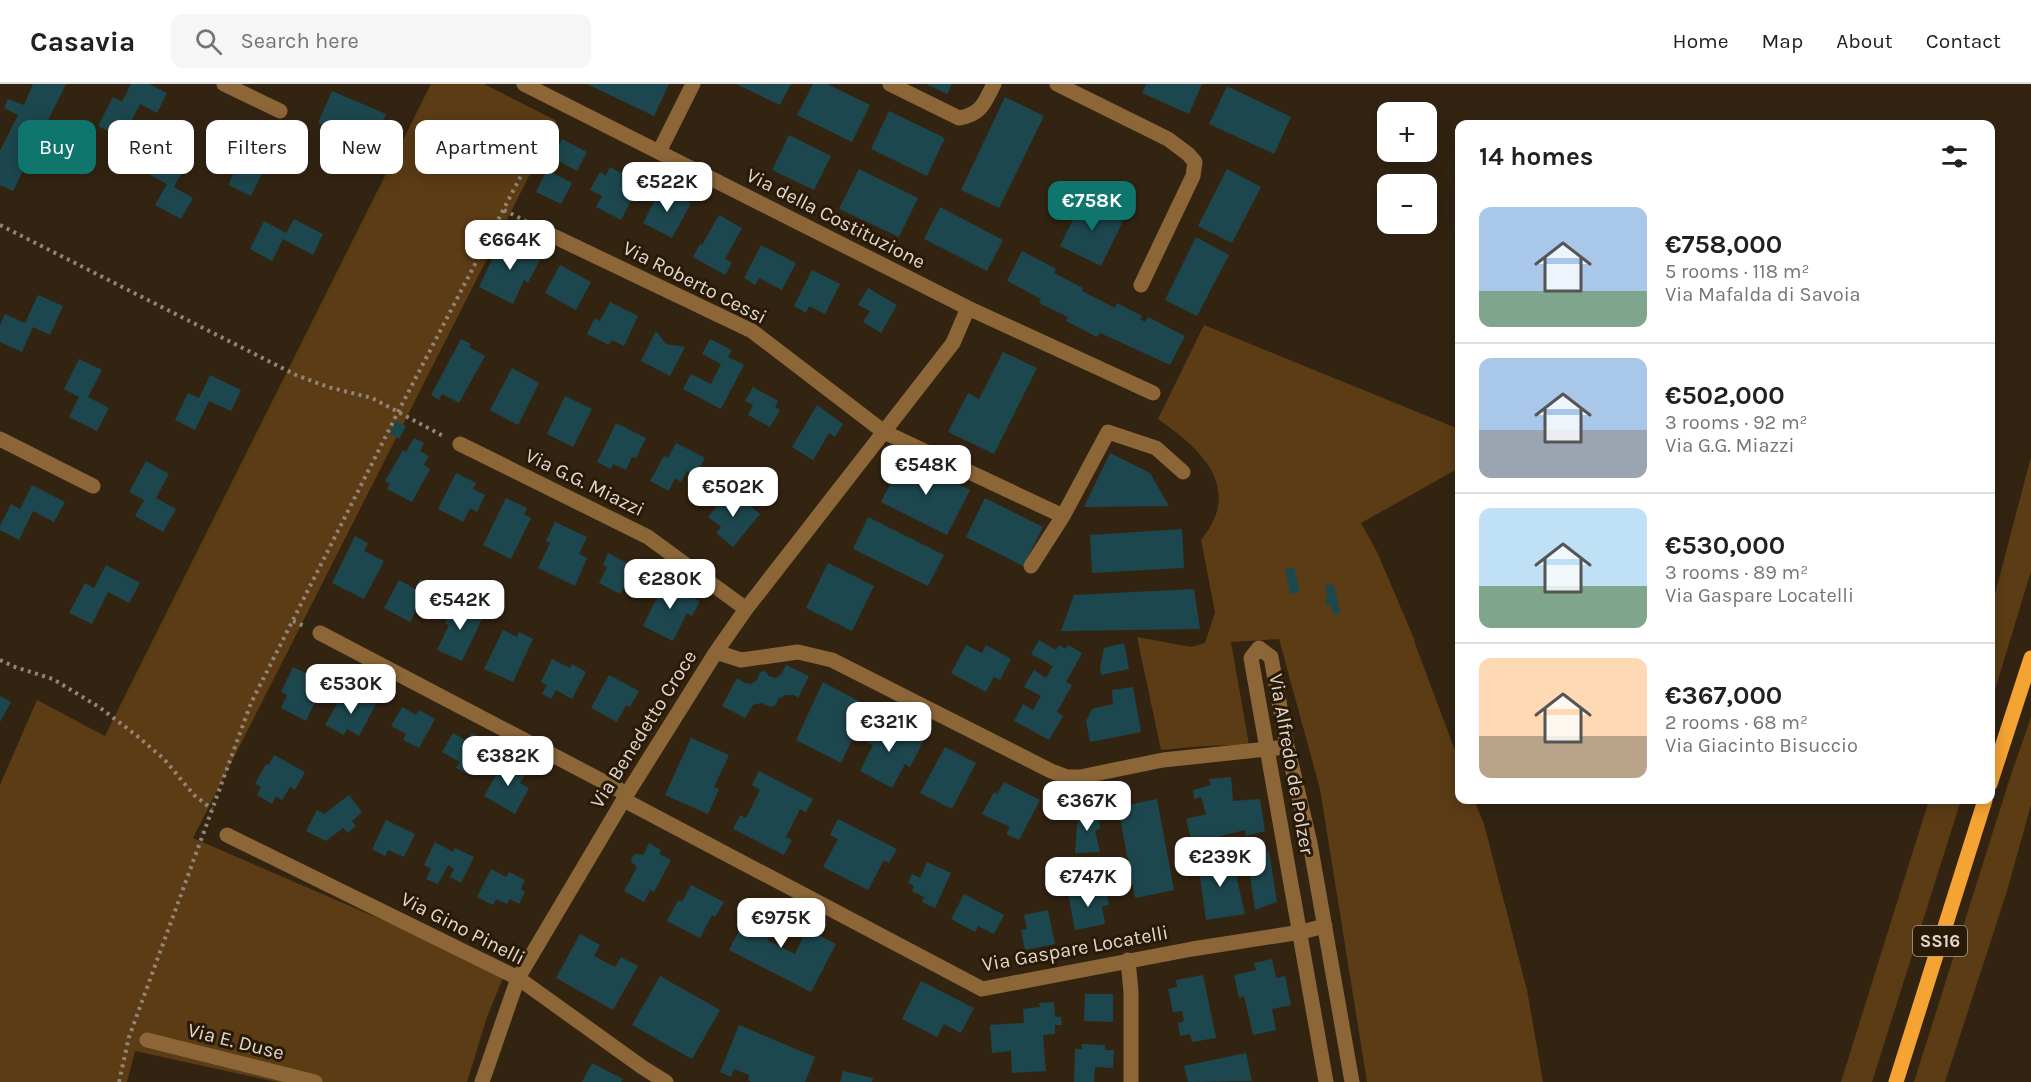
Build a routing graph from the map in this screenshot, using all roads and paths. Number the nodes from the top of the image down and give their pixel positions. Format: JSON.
{"nodes":[{"id":1,"x":224,"y":84,"type":"edge"},
{"id":2,"x":524,"y":84,"type":"edge"},
{"id":3,"x":693,"y":84,"type":"edge"},
{"id":4,"x":890,"y":84,"type":"edge"},
{"id":5,"x":994,"y":84,"type":"edge"},
{"id":6,"x":1057,"y":84,"type":"edge"},
{"id":7,"x":280,"y":111,"type":"dead end"},
{"id":8,"x":659,"y":152,"type":"junction"},
{"id":9,"x":522,"y":174,"type":"edge"},
{"id":10,"x":504,"y":210,"type":"junction"},
{"id":11,"x":0,"y":225,"type":"edge"},
{"id":12,"x":547,"y":233,"type":"joint"},
{"id":13,"x":1141,"y":285,"type":"dead end"},
{"id":14,"x":968,"y":308,"type":"junction"},
{"id":15,"x":1153,"y":393,"type":"dead end"},
{"id":16,"x":398,"y":412,"type":"junction"},
{"id":17,"x":884,"y":432,"type":"junction"},
{"id":18,"x":0,"y":439,"type":"edge"},
{"id":19,"x":460,"y":444,"type":"joint"},
{"id":20,"x":1183,"y":472,"type":"dead end"},
{"id":21,"x":93,"y":486,"type":"dead end"},
{"id":22,"x":1062,"y":516,"type":"junction"},
{"id":23,"x":1031,"y":566,"type":"dead end"},
{"id":24,"x":746,"y":609,"type":"junction"},
{"id":25,"x":320,"y":633,"type":"dead end"},
{"id":26,"x":716,"y":652,"type":"junction"},
{"id":27,"x":2031,"y":658,"type":"edge"},
{"id":28,"x":0,"y":660,"type":"edge"},
{"id":29,"x":1287,"y":746,"type":"junction"},
{"id":30,"x":1268,"y":750,"type":"junction"},
{"id":31,"x":1995,"y":769,"type":"edge"},
{"id":32,"x":625,"y":797,"type":"junction"},
{"id":33,"x":1984,"y":804,"type":"edge"},
{"id":34,"x":212,"y":808,"type":"junction"},
{"id":35,"x":227,"y":835,"type":"dead end"},
{"id":36,"x":1325,"y":926,"type":"junction"},
{"id":37,"x":1301,"y":932,"type":"junction"},
{"id":38,"x":1128,"y":960,"type":"junction"},
{"id":39,"x":518,"y":978,"type":"junction"},
{"id":40,"x":147,"y":1040,"type":"dead end"},
{"id":41,"x":119,"y":1082,"type":"edge"},
{"id":42,"x":315,"y":1082,"type":"edge"},
{"id":43,"x":482,"y":1082,"type":"edge"},
{"id":44,"x":666,"y":1082,"type":"edge"},
{"id":45,"x":1131,"y":1082,"type":"edge"},
{"id":46,"x":1326,"y":1082,"type":"edge"},
{"id":47,"x":1352,"y":1082,"type":"edge"},
{"id":48,"x":1896,"y":1082,"type":"edge"}],
"edges":[{"from":1,"to":7,"type":"street"},
{"from":2,"to":8,"type":"street","name":"Via della Costituzione"},
{"from":3,"to":8,"type":"street"},
{"from":4,"to":5,"type":"street"},
{"from":6,"to":13,"type":"street"},
{"from":8,"to":14,"type":"street","name":"Via della Costituzione"},
{"from":9,"to":10,"type":"path"},
{"from":10,"to":12,"type":"path"},
{"from":10,"to":16,"type":"path"},
{"from":11,"to":16,"type":"path"},
{"from":12,"to":17,"type":"street","name":"Via Roberto Cessi"},
{"from":14,"to":15,"type":"street","name":"Via della Costituzione"},
{"from":14,"to":17,"type":"street","name":"Via Benedetto Croce"},
{"from":16,"to":19,"type":"path"},
{"from":16,"to":34,"type":"path"},
{"from":17,"to":22,"type":"street","name":"Via Roberto Cessi"},
{"from":17,"to":24,"type":"street","name":"Via Benedetto Croce"},
{"from":18,"to":21,"type":"street"},
{"from":19,"to":24,"type":"street","name":"Via G.G. Miazzi"},
{"from":20,"to":22,"type":"street"},
{"from":22,"to":23,"type":"street"},
{"from":24,"to":26,"type":"street","name":"Via Benedetto Croce"},
{"from":25,"to":32,"type":"street","name":"Via Gaspare Locatelli"},
{"from":26,"to":30,"type":"street"},
{"from":26,"to":32,"type":"street","name":"Via Benedetto Croce"},
{"from":27,"to":31,"type":"main road"},
{"from":28,"to":34,"type":"path"},
{"from":29,"to":30,"type":"street"},
{"from":29,"to":30,"type":"street","name":"Via Alfredo de Polzer"},
{"from":29,"to":36,"type":"street","name":"Via Alfredo de Polzer"},
{"from":30,"to":37,"type":"street","name":"Via Alfredo de Polzer"},
{"from":32,"to":38,"type":"street","name":"Via Gaspare Locatelli"},
{"from":32,"to":39,"type":"street","name":"Via Benedetto Croce"},
{"from":33,"to":48,"type":"main road","number":"SS16"},
{"from":34,"to":41,"type":"path"},
{"from":35,"to":39,"type":"street","name":"Via Gino Pinelli"},
{"from":36,"to":37,"type":"street","name":"Via Gaspare Locatelli"},
{"from":36,"to":47,"type":"street","name":"Via Alfredo de Polzer"},
{"from":37,"to":38,"type":"street","name":"Via Gaspare Locatelli"},
{"from":37,"to":46,"type":"street","name":"Via Alfredo de Polzer"},
{"from":38,"to":45,"type":"street"},
{"from":39,"to":43,"type":"street","name":"Via Benedetto Croce"},
{"from":39,"to":44,"type":"street","name":"Via Gino Pinelli"},
{"from":40,"to":42,"type":"street","name":"Via E. Duse"}]}
